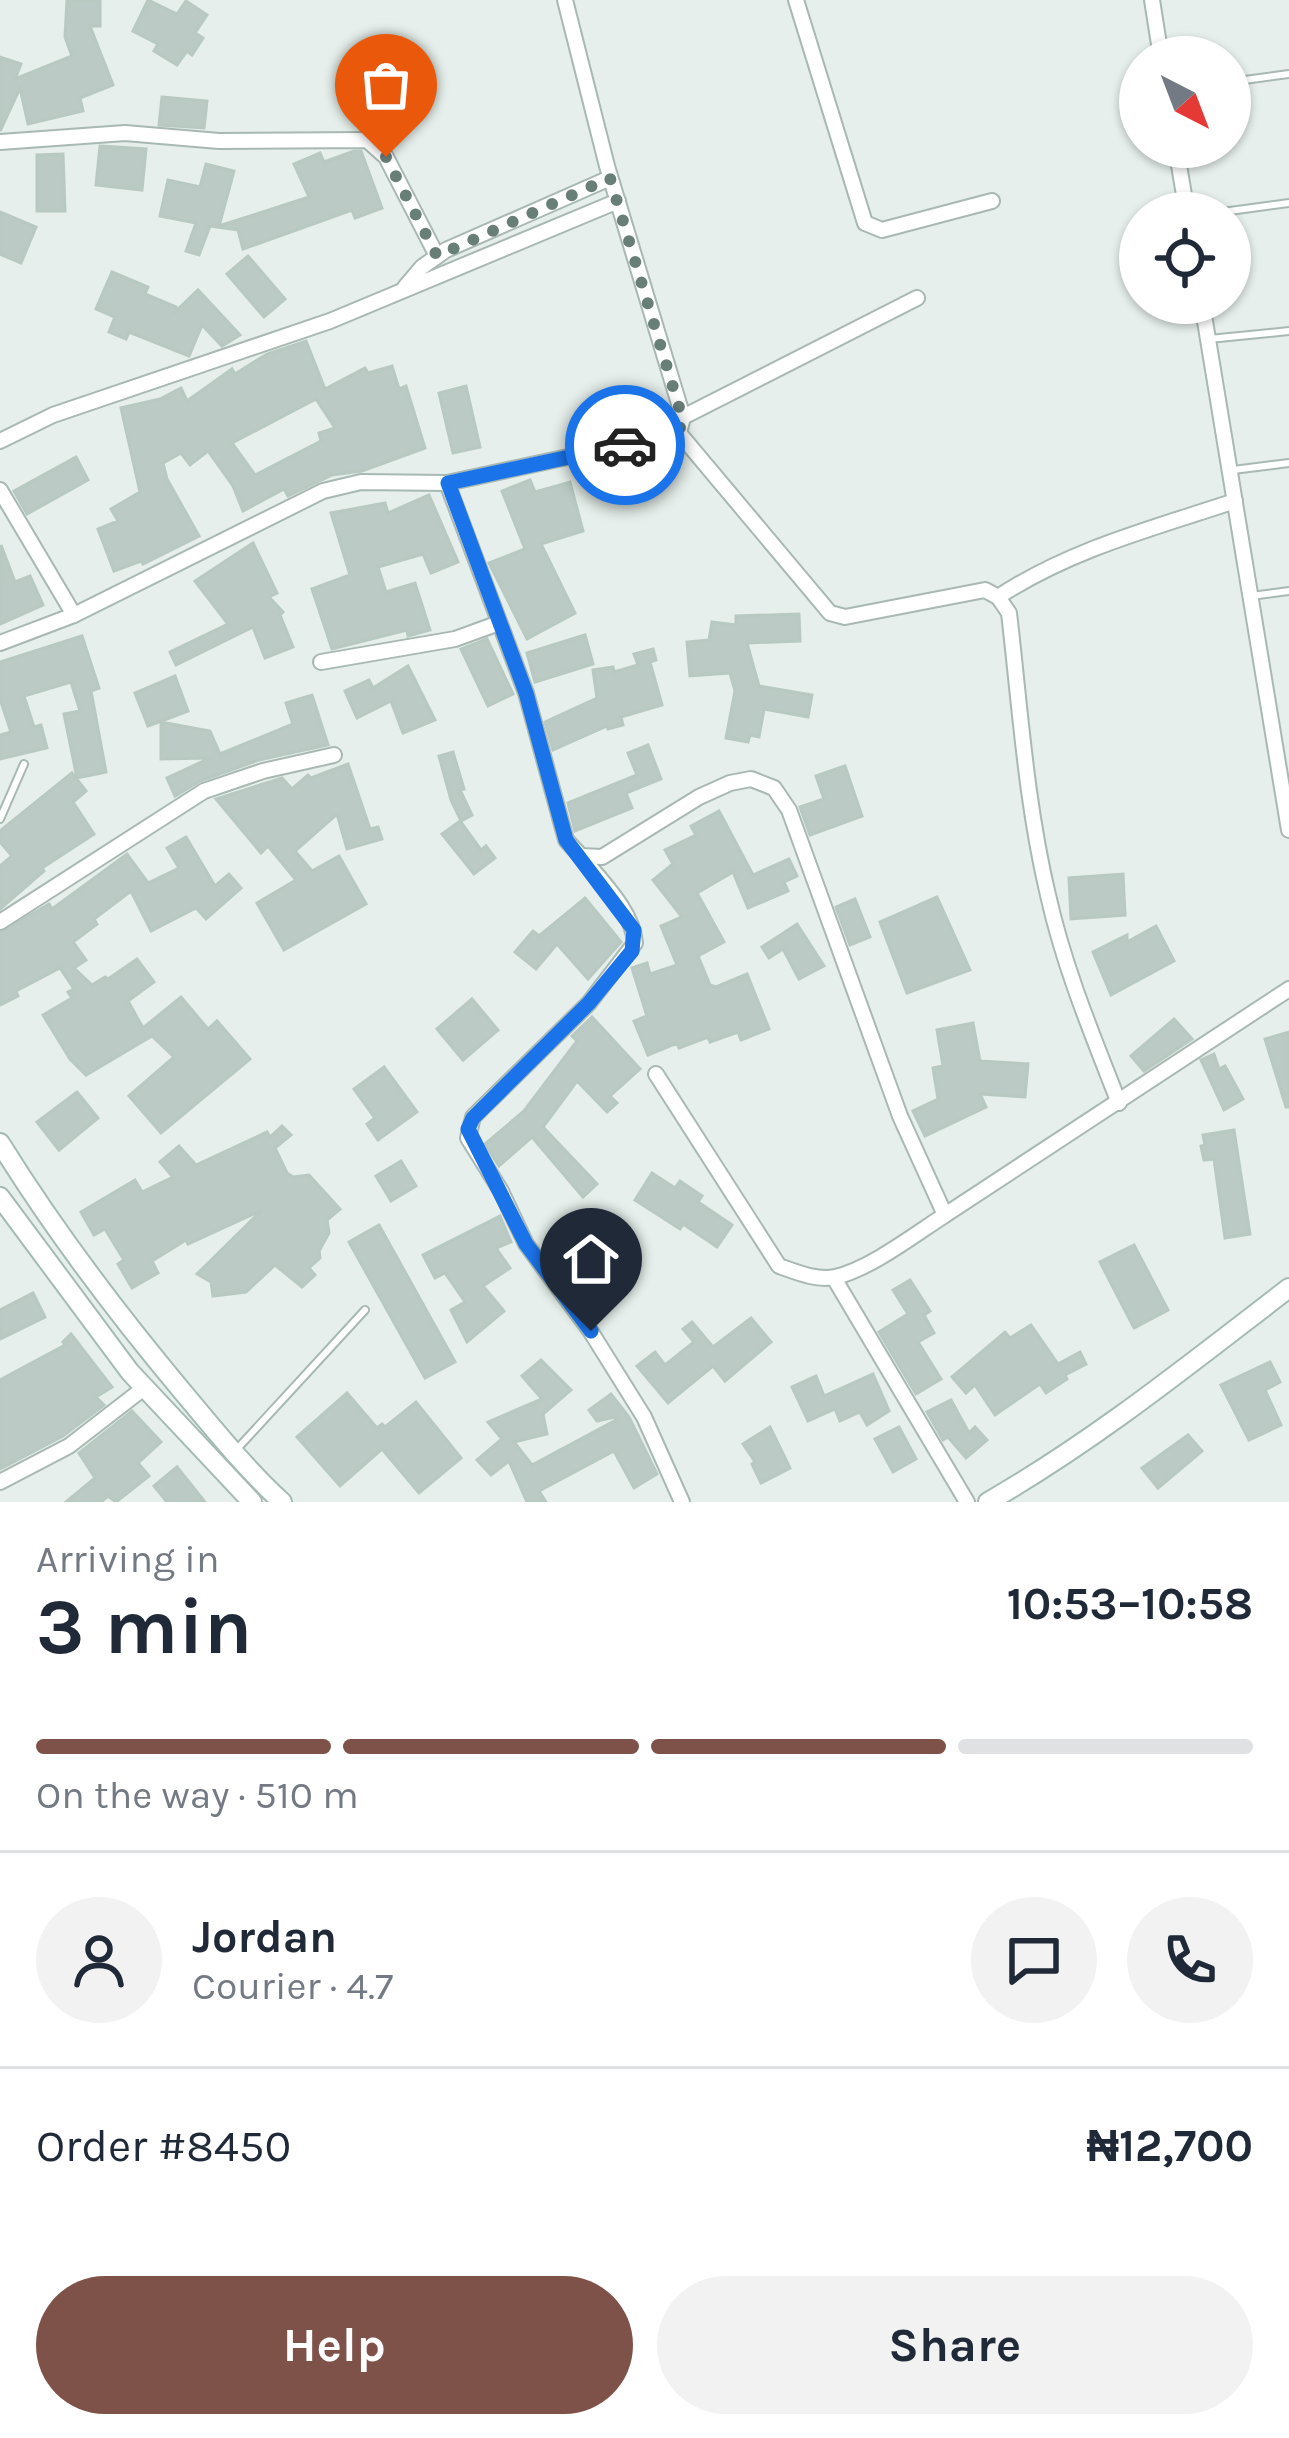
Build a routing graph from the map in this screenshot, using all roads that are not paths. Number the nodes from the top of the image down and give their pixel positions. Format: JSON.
{"nodes":[{"id":1,"x":565,"y":0,"type":"edge"},
{"id":2,"x":796,"y":0,"type":"edge"},
{"id":3,"x":1152,"y":0,"type":"edge"},
{"id":4,"x":1158,"y":36,"type":"edge"},
{"id":5,"x":1289,"y":74,"type":"edge"},
{"id":6,"x":1251,"y":79,"type":"edge"},
{"id":7,"x":0,"y":142,"type":"edge"},
{"id":8,"x":610,"y":178,"type":"junction"},
{"id":9,"x":992,"y":200,"type":"dead end"},
{"id":10,"x":618,"y":201,"type":"junction"},
{"id":11,"x":1289,"y":203,"type":"edge"},
{"id":12,"x":1251,"y":208,"type":"edge"},
{"id":13,"x":437,"y":256,"type":"junction"},
{"id":14,"x":403,"y":289,"type":"junction"},
{"id":15,"x":917,"y":298,"type":"dead end"},
{"id":16,"x":1206,"y":324,"type":"edge"},
{"id":17,"x":1289,"y":331,"type":"edge"},
{"id":18,"x":1208,"y":339,"type":"junction"},
{"id":19,"x":681,"y":425,"type":"junction"},
{"id":20,"x":0,"y":441,"type":"edge"},
{"id":21,"x":1289,"y":463,"type":"edge"},
{"id":22,"x":1230,"y":471,"type":"junction"},
{"id":23,"x":448,"y":483,"type":"junction"},
{"id":24,"x":0,"y":490,"type":"edge"},
{"id":25,"x":1235,"y":501,"type":"junction"},
{"id":26,"x":1289,"y":591,"type":"edge"},
{"id":27,"x":1251,"y":596,"type":"junction"},
{"id":28,"x":998,"y":597,"type":"junction"},
{"id":29,"x":74,"y":615,"type":"junction"},
{"id":30,"x":500,"y":623,"type":"junction"},
{"id":31,"x":0,"y":643,"type":"edge"},
{"id":32,"x":321,"y":662,"type":"dead end"},
{"id":33,"x":334,"y":754,"type":"dead end"},
{"id":34,"x":24,"y":764,"type":"dead end"},
{"id":35,"x":0,"y":820,"type":"edge"},
{"id":36,"x":1289,"y":830,"type":"edge"},
{"id":37,"x":581,"y":856,"type":"junction"},
{"id":38,"x":0,"y":922,"type":"edge"},
{"id":39,"x":1289,"y":989,"type":"edge"},
{"id":40,"x":656,"y":1075,"type":"dead end"},
{"id":41,"x":1119,"y":1103,"type":"junction"},
{"id":42,"x":0,"y":1143,"type":"edge"},
{"id":43,"x":0,"y":1197,"type":"edge"},
{"id":44,"x":945,"y":1215,"type":"junction"},
{"id":45,"x":834,"y":1278,"type":"junction"},
{"id":46,"x":1289,"y":1288,"type":"edge"},
{"id":47,"x":365,"y":1310,"type":"dead end"},
{"id":48,"x":144,"y":1388,"type":"junction"},
{"id":49,"x":233,"y":1452,"type":"junction"},
{"id":50,"x":0,"y":1482,"type":"edge"},
{"id":51,"x":251,"y":1502,"type":"edge"},
{"id":52,"x":282,"y":1502,"type":"edge"},
{"id":53,"x":682,"y":1502,"type":"edge"},
{"id":54,"x":967,"y":1502,"type":"edge"},
{"id":55,"x":988,"y":1502,"type":"edge"}],
"edges":[{"from":1,"to":8,"type":"street"},
{"from":2,"to":9,"type":"street"},
{"from":3,"to":4,"type":"street"},
{"from":5,"to":6,"type":"lane"},
{"from":7,"to":13,"type":"street"},
{"from":8,"to":10,"type":"street"},
{"from":8,"to":13,"type":"street"},
{"from":10,"to":14,"type":"street"},
{"from":10,"to":19,"type":"street"},
{"from":11,"to":12,"type":"lane"},
{"from":13,"to":14,"type":"street"},
{"from":14,"to":20,"type":"street"},
{"from":15,"to":19,"type":"street"},
{"from":16,"to":18,"type":"street"},
{"from":17,"to":18,"type":"lane"},
{"from":18,"to":22,"type":"street"},
{"from":19,"to":23,"type":"street"},
{"from":19,"to":28,"type":"street"},
{"from":21,"to":22,"type":"lane"},
{"from":22,"to":25,"type":"street"},
{"from":23,"to":29,"type":"street"},
{"from":23,"to":30,"type":"street"},
{"from":24,"to":29,"type":"street"},
{"from":25,"to":27,"type":"street"},
{"from":25,"to":28,"type":"street"},
{"from":26,"to":27,"type":"lane"},
{"from":27,"to":36,"type":"street"},
{"from":28,"to":41,"type":"street"},
{"from":29,"to":31,"type":"street"},
{"from":30,"to":32,"type":"street"},
{"from":30,"to":37,"type":"street"},
{"from":33,"to":38,"type":"street"},
{"from":34,"to":35,"type":"lane"},
{"from":37,"to":44,"type":"street"},
{"from":37,"to":53,"type":"street"},
{"from":39,"to":41,"type":"street"},
{"from":40,"to":45,"type":"street"},
{"from":41,"to":44,"type":"street"},
{"from":42,"to":49,"type":"main road"},
{"from":43,"to":48,"type":"main road"},
{"from":44,"to":45,"type":"street"},
{"from":45,"to":54,"type":"street"},
{"from":46,"to":55,"type":"main road"},
{"from":47,"to":49,"type":"lane"},
{"from":48,"to":50,"type":"street"},
{"from":48,"to":51,"type":"main road"},
{"from":49,"to":52,"type":"main road"}]}
